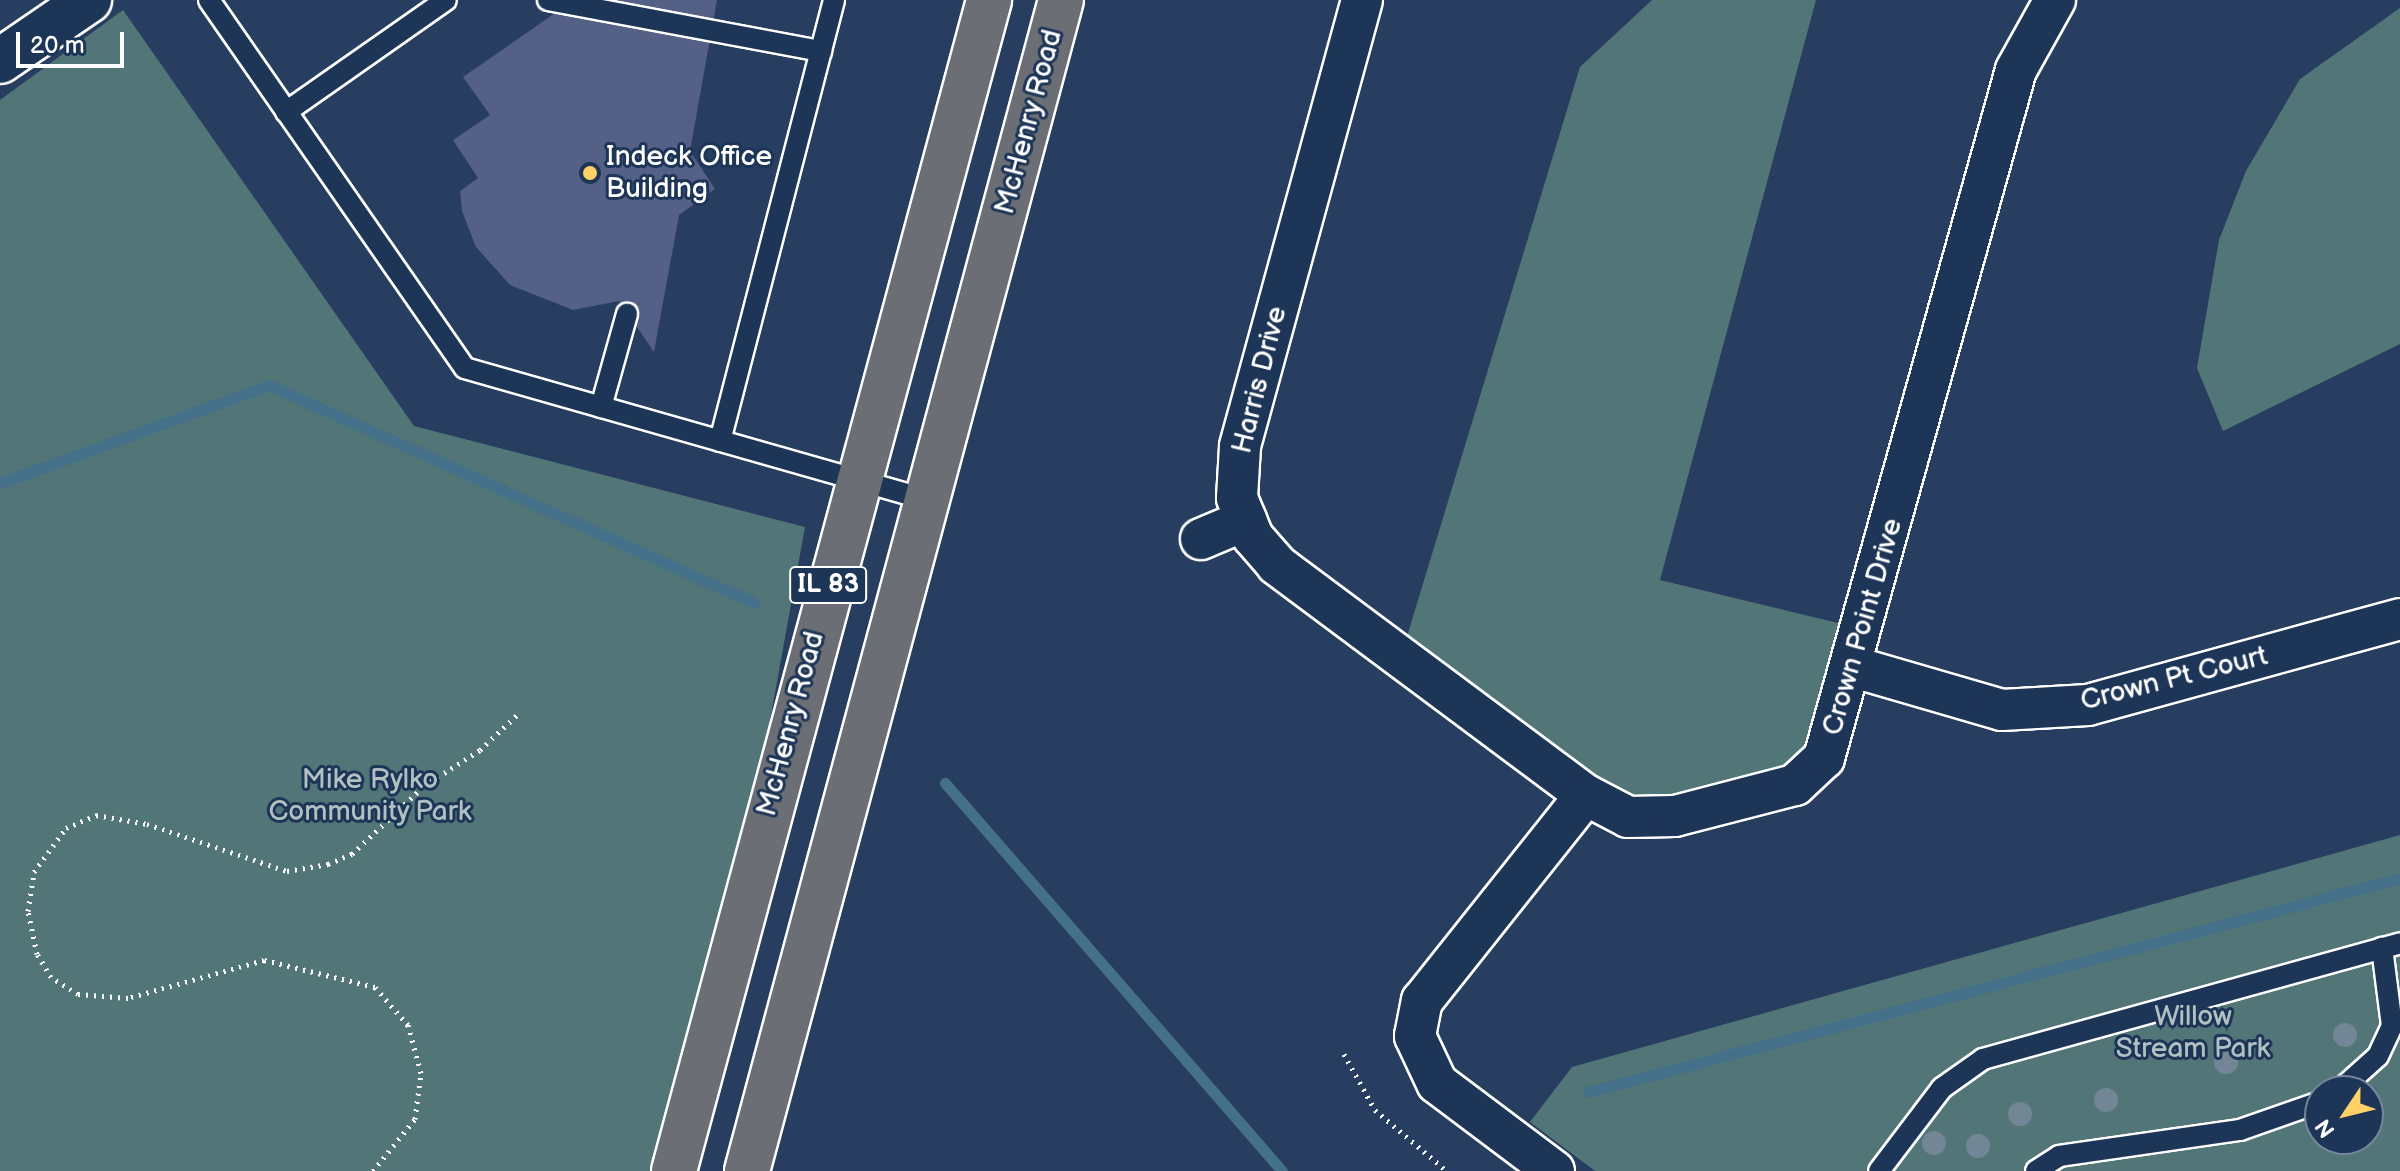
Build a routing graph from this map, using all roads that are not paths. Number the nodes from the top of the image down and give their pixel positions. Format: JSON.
{"nodes":[{"id":1,"x":89,"y":0,"type":"edge"},
{"id":2,"x":209,"y":0,"type":"edge"},
{"id":3,"x":446,"y":0,"type":"edge"},
{"id":4,"x":548,"y":0,"type":"edge"},
{"id":5,"x":834,"y":0,"type":"edge"},
{"id":6,"x":989,"y":0,"type":"edge"},
{"id":7,"x":1061,"y":0,"type":"edge"},
{"id":8,"x":1362,"y":0,"type":"edge"},
{"id":9,"x":2055,"y":0,"type":"edge"},
{"id":10,"x":821,"y":51,"type":"junction"},
{"id":11,"x":0,"y":61,"type":"edge"},
{"id":12,"x":286,"y":112,"type":"junction"},
{"id":13,"x":627,"y":314,"type":"dead end"},
{"id":14,"x":601,"y":407,"type":"junction"},
{"id":15,"x":720,"y":441,"type":"junction"},
{"id":16,"x":857,"y":480,"type":"junction"},
{"id":17,"x":928,"y":500,"type":"junction"},
{"id":18,"x":1246,"y":520,"type":"junction"},
{"id":19,"x":1201,"y":539,"type":"dead end"},
{"id":20,"x":2400,"y":619,"type":"edge"},
{"id":21,"x":1854,"y":667,"type":"junction"},
{"id":22,"x":1586,"y":795,"type":"junction"},
{"id":23,"x":2391,"y":946,"type":"edge"},
{"id":24,"x":2357,"y":1075,"type":"edge"},
{"id":25,"x":2304,"y":1108,"type":"edge"},
{"id":26,"x":674,"y":1171,"type":"edge"},
{"id":27,"x":747,"y":1171,"type":"edge"},
{"id":28,"x":1554,"y":1171,"type":"edge"},
{"id":29,"x":1879,"y":1171,"type":"edge"},
{"id":30,"x":2036,"y":1171,"type":"edge"}],
"edges":[{"from":1,"to":11,"type":"main road"},
{"from":2,"to":12,"type":"lane"},
{"from":3,"to":12,"type":"lane"},
{"from":4,"to":10,"type":"lane"},
{"from":5,"to":10,"type":"lane"},
{"from":6,"to":16,"type":"main road","name":"McHenry Road","number":"IL 83"},
{"from":7,"to":17,"type":"main road","name":"McHenry Road","number":"IL 83"},
{"from":8,"to":18,"type":"street","name":"Harris Drive"},
{"from":9,"to":21,"type":"street","name":"Crown Point Drive"},
{"from":10,"to":15,"type":"lane"},
{"from":12,"to":14,"type":"lane"},
{"from":13,"to":14,"type":"lane"},
{"from":14,"to":15,"type":"lane"},
{"from":15,"to":16,"type":"lane"},
{"from":16,"to":17,"type":"lane"},
{"from":16,"to":26,"type":"main road","name":"McHenry Road","number":"IL 83"},
{"from":17,"to":27,"type":"main road","name":"McHenry Road","number":"IL 83"},
{"from":18,"to":19,"type":"street"},
{"from":18,"to":22,"type":"street","name":"Harris Drive"},
{"from":20,"to":21,"type":"street","name":"Crown Pt Court"},
{"from":21,"to":22,"type":"street","name":"Crown Point Drive"},
{"from":22,"to":28,"type":"street"},
{"from":23,"to":24,"type":"lane"},
{"from":23,"to":29,"type":"lane"},
{"from":25,"to":30,"type":"lane"}]}
